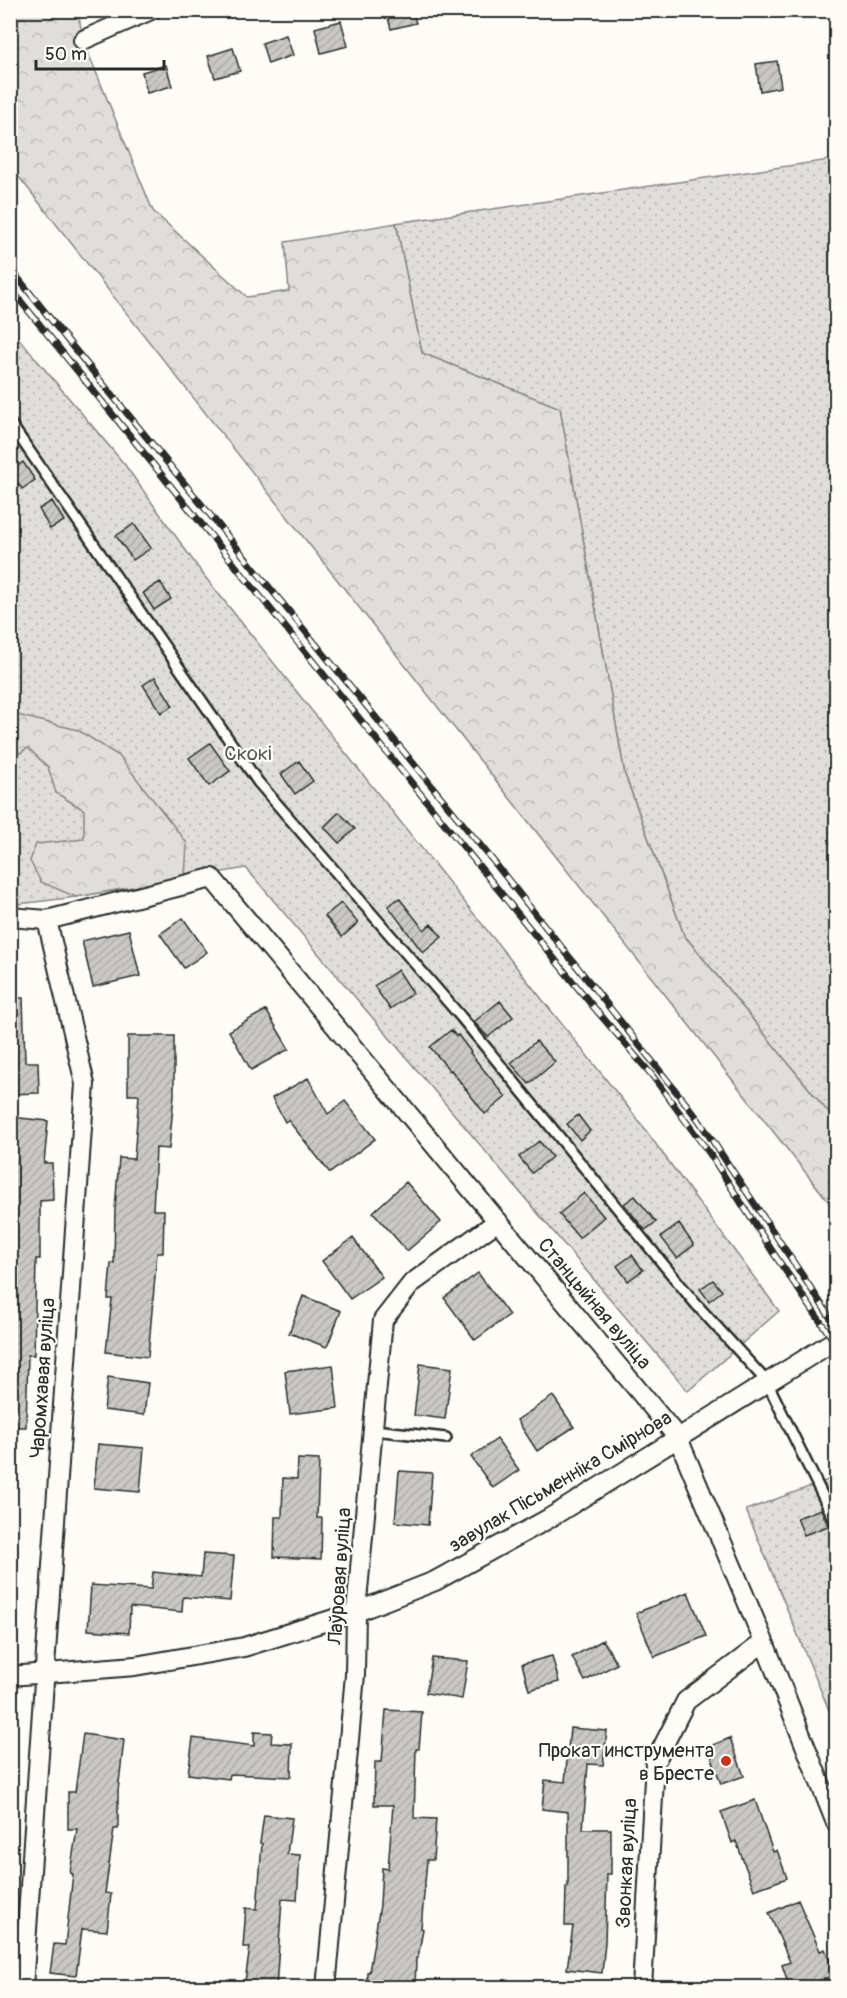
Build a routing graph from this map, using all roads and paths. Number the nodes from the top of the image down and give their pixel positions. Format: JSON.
{"nodes":[{"id":1,"x":151,"y":10,"type":"edge"},
{"id":2,"x":83,"y":40,"type":"dead end"},
{"id":3,"x":10,"y":423,"type":"edge"},
{"id":4,"x":10,"y":917,"type":"edge"},
{"id":5,"x":47,"y":920,"type":"junction"},
{"id":6,"x":498,"y":1221,"type":"junction"},
{"id":7,"x":834,"y":1341,"type":"dead end"},
{"id":8,"x":768,"y":1382,"type":"junction"},
{"id":9,"x":374,"y":1430,"type":"junction"},
{"id":10,"x":446,"y":1438,"type":"dead end"},
{"id":11,"x":678,"y":1438,"type":"junction"},
{"id":12,"x":837,"y":1523,"type":"edge"},
{"id":13,"x":356,"y":1612,"type":"junction"},
{"id":14,"x":764,"y":1642,"type":"junction"},
{"id":15,"x":45,"y":1674,"type":"junction"},
{"id":16,"x":10,"y":1676,"type":"edge"},
{"id":17,"x":837,"y":1823,"type":"edge"},
{"id":18,"x":23,"y":1988,"type":"edge"},
{"id":19,"x":326,"y":1988,"type":"edge"},
{"id":20,"x":642,"y":1988,"type":"edge"}],
"edges":[{"from":1,"to":2,"type":"street"},
{"from":3,"to":8,"type":"lane"},
{"from":4,"to":5,"type":"street"},
{"from":5,"to":6,"type":"street","name":"Станцыйная вуліца"},
{"from":5,"to":15,"type":"street","name":"Чаромхавая вуліца"},
{"from":6,"to":9,"type":"street","name":"Лаўровая вуліца"},
{"from":6,"to":11,"type":"street","name":"Станцыйная вуліца"},
{"from":7,"to":8,"type":"street","name":"завулак Пісьменніка Смірнова"},
{"from":8,"to":11,"type":"street","name":"завулак Пісьменніка Смірнова"},
{"from":8,"to":12,"type":"lane"},
{"from":9,"to":10,"type":"lane"},
{"from":9,"to":13,"type":"street","name":"Лаўровая вуліца"},
{"from":11,"to":13,"type":"street","name":"завулак Пісьменніка Смірнова"},
{"from":11,"to":14,"type":"street","name":"Станцыйная вуліца"},
{"from":13,"to":15,"type":"street","name":"завулак Пісьменніка Смірнова"},
{"from":13,"to":19,"type":"street","name":"Лаўровая вуліца"},
{"from":14,"to":17,"type":"street","name":"Станцыйная вуліца"},
{"from":14,"to":20,"type":"street","name":"Звонкая вуліца"},
{"from":15,"to":16,"type":"street","name":"завулак Пісьменніка Смірнова"},
{"from":15,"to":18,"type":"street","name":"Чаромхавая вуліца"}]}
